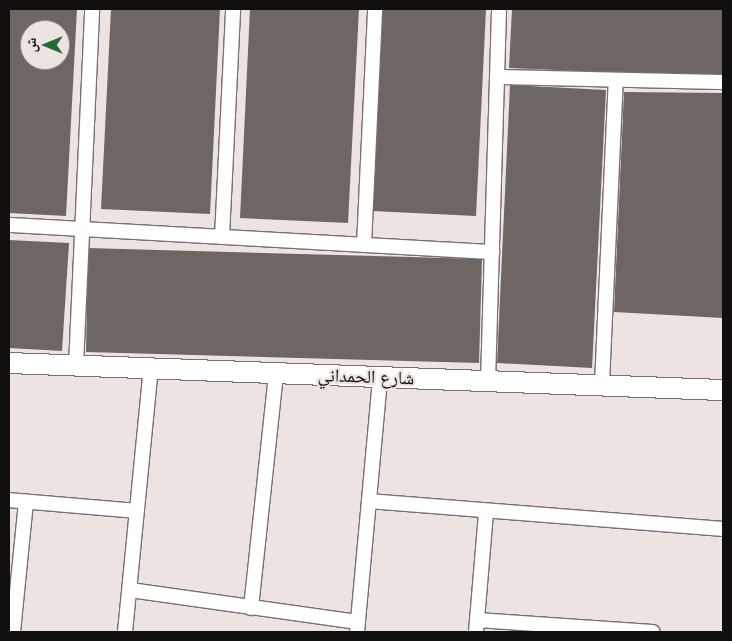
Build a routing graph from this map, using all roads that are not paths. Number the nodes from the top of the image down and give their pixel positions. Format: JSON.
{"nodes":[{"id":1,"x":92,"y":9,"type":"edge"},
{"id":2,"x":233,"y":9,"type":"edge"},
{"id":3,"x":375,"y":9,"type":"edge"},
{"id":4,"x":499,"y":9,"type":"edge"},
{"id":5,"x":497,"y":77,"type":"junction"},
{"id":6,"x":616,"y":80,"type":"junction"},
{"id":7,"x":723,"y":82,"type":"edge"},
{"id":8,"x":9,"y":225,"type":"edge"},
{"id":9,"x":82,"y":229,"type":"junction"},
{"id":10,"x":222,"y":237,"type":"junction"},
{"id":11,"x":364,"y":245,"type":"junction"},
{"id":12,"x":492,"y":252,"type":"junction"},
{"id":13,"x":9,"y":363,"type":"edge"},
{"id":14,"x":76,"y":366,"type":"junction"},
{"id":15,"x":151,"y":369,"type":"junction"},
{"id":16,"x":276,"y":373,"type":"junction"},
{"id":17,"x":380,"y":377,"type":"junction"},
{"id":18,"x":488,"y":381,"type":"junction"},
{"id":19,"x":602,"y":384,"type":"junction"},
{"id":20,"x":723,"y":390,"type":"edge"},
{"id":21,"x":9,"y":500,"type":"edge"},
{"id":22,"x":369,"y":501,"type":"junction"},
{"id":23,"x":26,"y":502,"type":"junction"},
{"id":24,"x":137,"y":511,"type":"junction"},
{"id":25,"x":486,"y":512,"type":"junction"},
{"id":26,"x":723,"y":529,"type":"edge"},
{"id":27,"x":130,"y":590,"type":"junction"},
{"id":28,"x":251,"y":608,"type":"junction"},
{"id":29,"x":12,"y":624,"type":"edge"},
{"id":30,"x":477,"y":626,"type":"edge"},
{"id":31,"x":357,"y":627,"type":"edge"},
{"id":32,"x":126,"y":632,"type":"edge"},
{"id":33,"x":653,"y":632,"type":"edge"}],
"edges":[{"from":1,"to":9,"type":"street"},
{"from":2,"to":10,"type":"street"},
{"from":3,"to":11,"type":"street"},
{"from":4,"to":5,"type":"street"},
{"from":5,"to":6,"type":"street"},
{"from":5,"to":12,"type":"street"},
{"from":6,"to":7,"type":"street"},
{"from":6,"to":19,"type":"street"},
{"from":8,"to":9,"type":"street"},
{"from":9,"to":10,"type":"street"},
{"from":9,"to":14,"type":"street"},
{"from":10,"to":11,"type":"street"},
{"from":11,"to":12,"type":"street"},
{"from":12,"to":18,"type":"street"},
{"from":13,"to":14,"type":"street","name":"شارع الحمداني"},
{"from":14,"to":15,"type":"street","name":"شارع الحمداني"},
{"from":15,"to":16,"type":"street","name":"شارع الحمداني"},
{"from":15,"to":24,"type":"street"},
{"from":16,"to":17,"type":"street","name":"شارع الحمداني"},
{"from":16,"to":28,"type":"street"},
{"from":17,"to":18,"type":"street","name":"شارع الحمداني"},
{"from":17,"to":22,"type":"street"},
{"from":18,"to":19,"type":"street","name":"شارع الحمداني"},
{"from":19,"to":20,"type":"street","name":"شارع الحمداني"},
{"from":21,"to":23,"type":"street"},
{"from":22,"to":25,"type":"street"},
{"from":22,"to":31,"type":"street"},
{"from":23,"to":24,"type":"street"},
{"from":23,"to":29,"type":"street"},
{"from":24,"to":27,"type":"street"},
{"from":25,"to":26,"type":"street"},
{"from":25,"to":30,"type":"street"},
{"from":27,"to":28,"type":"street"},
{"from":27,"to":32,"type":"street"},
{"from":28,"to":31,"type":"street"},
{"from":30,"to":33,"type":"street"}]}
